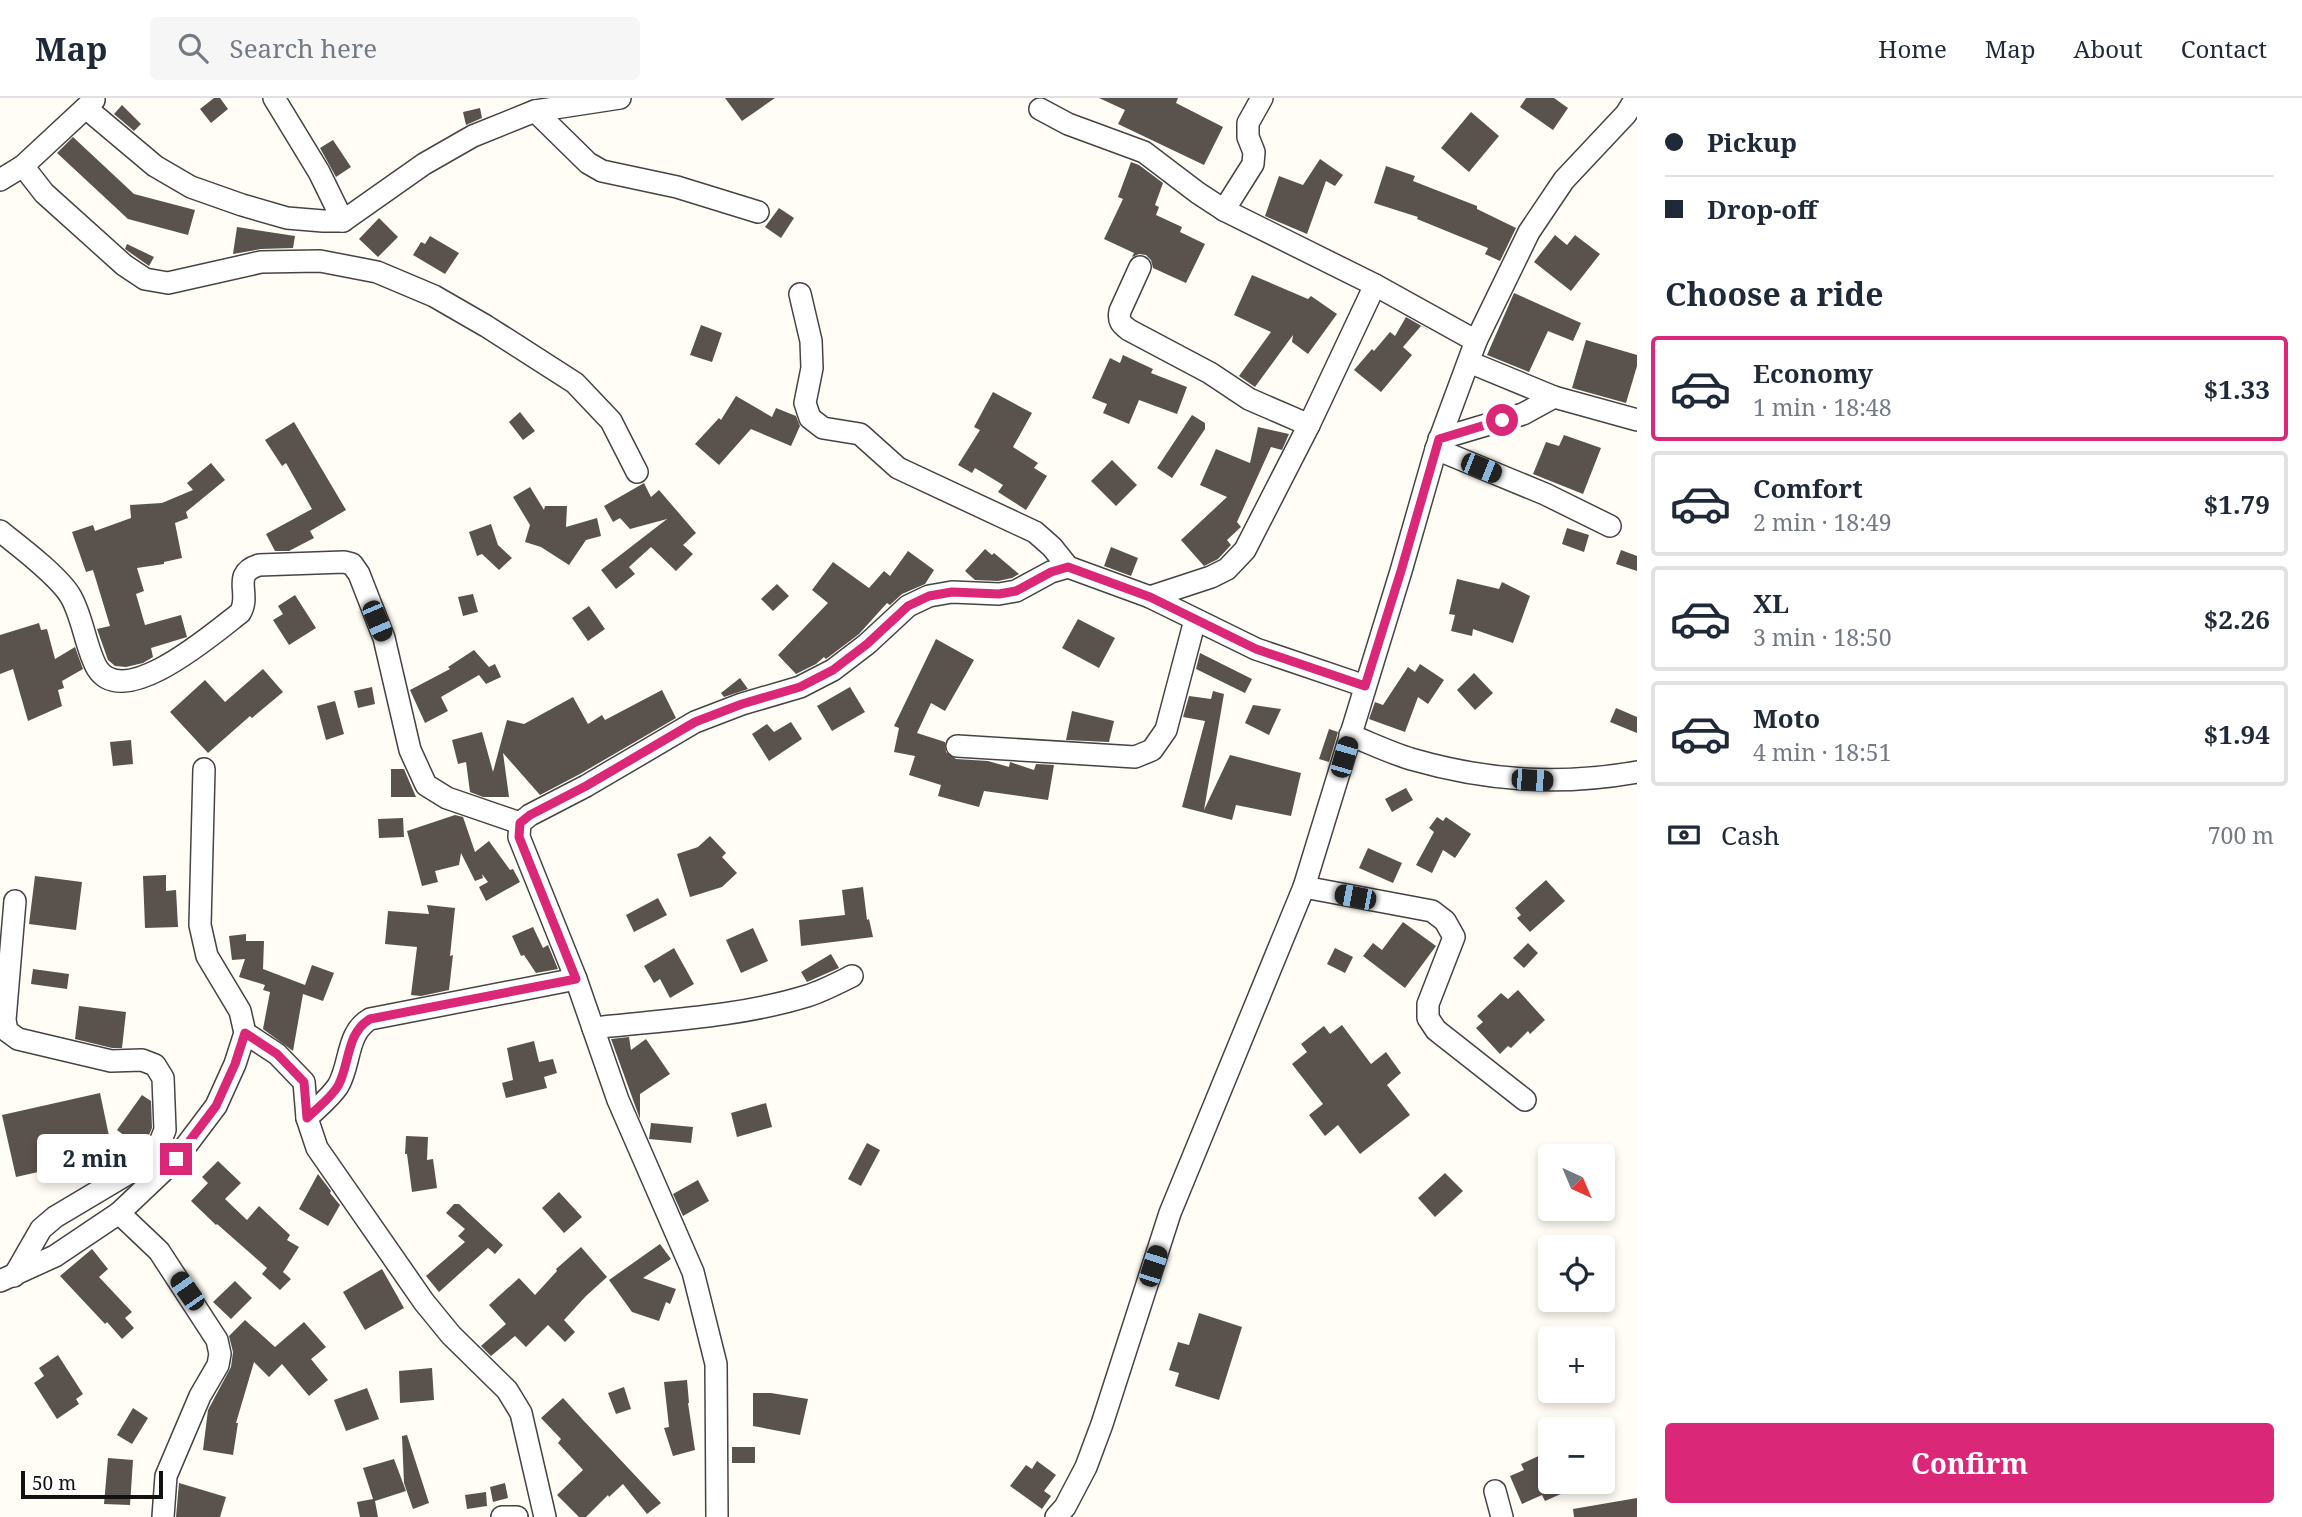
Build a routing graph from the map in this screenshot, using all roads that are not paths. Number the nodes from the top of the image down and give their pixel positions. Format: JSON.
{"nodes":[{"id":1,"x":274,"y":98,"type":"edge"},
{"id":2,"x":620,"y":98,"type":"edge"},
{"id":3,"x":1262,"y":98,"type":"edge"},
{"id":4,"x":91,"y":103,"type":"edge"},
{"id":5,"x":1040,"y":108,"type":"dead end"},
{"id":6,"x":534,"y":111,"type":"junction"},
{"id":7,"x":1633,"y":112,"type":"edge"},
{"id":8,"x":23,"y":166,"type":"junction"},
{"id":9,"x":0,"y":180,"type":"edge"},
{"id":10,"x":1224,"y":210,"type":"junction"},
{"id":11,"x":758,"y":212,"type":"dead end"},
{"id":12,"x":343,"y":221,"type":"junction"},
{"id":13,"x":1140,"y":267,"type":"dead end"},
{"id":14,"x":1375,"y":285,"type":"junction"},
{"id":15,"x":800,"y":294,"type":"dead end"},
{"id":16,"x":1476,"y":341,"type":"junction"},
{"id":17,"x":1469,"y":362,"type":"junction"},
{"id":18,"x":1553,"y":397,"type":"junction"},
{"id":19,"x":1637,"y":420,"type":"edge"},
{"id":20,"x":1309,"y":425,"type":"junction"},
{"id":21,"x":1437,"y":444,"type":"junction"},
{"id":22,"x":637,"y":472,"type":"dead end"},
{"id":23,"x":1610,"y":526,"type":"dead end"},
{"id":24,"x":0,"y":531,"type":"edge"},
{"id":25,"x":1068,"y":567,"type":"junction"},
{"id":26,"x":1150,"y":597,"type":"junction"},
{"id":27,"x":1195,"y":620,"type":"junction"},
{"id":28,"x":1365,"y":686,"type":"junction"},
{"id":29,"x":1350,"y":735,"type":"junction"},
{"id":30,"x":957,"y":746,"type":"dead end"},
{"id":31,"x":204,"y":769,"type":"dead end"},
{"id":32,"x":1637,"y":772,"type":"edge"},
{"id":33,"x":520,"y":823,"type":"junction"},
{"id":34,"x":1304,"y":887,"type":"junction"},
{"id":35,"x":15,"y":901,"type":"dead end"},
{"id":36,"x":852,"y":976,"type":"dead end"},
{"id":37,"x":576,"y":979,"type":"junction"},
{"id":38,"x":593,"y":1028,"type":"junction"},
{"id":39,"x":245,"y":1033,"type":"junction"},
{"id":40,"x":1525,"y":1100,"type":"dead end"},
{"id":41,"x":307,"y":1118,"type":"junction"},
{"id":42,"x":119,"y":1213,"type":"junction"},
{"id":43,"x":7,"y":1278,"type":"edge"},
{"id":44,"x":1495,"y":1491,"type":"dead end"},
{"id":45,"x":163,"y":1517,"type":"edge"},
{"id":46,"x":502,"y":1517,"type":"edge"},
{"id":47,"x":517,"y":1517,"type":"edge"},
{"id":48,"x":545,"y":1517,"type":"edge"},
{"id":49,"x":717,"y":1517,"type":"edge"},
{"id":50,"x":1056,"y":1517,"type":"edge"},
{"id":51,"x":1502,"y":1517,"type":"edge"}],
"edges":[{"from":1,"to":12,"type":"street"},
{"from":2,"to":6,"type":"street"},
{"from":3,"to":10,"type":"street"},
{"from":4,"to":8,"type":"street"},
{"from":4,"to":12,"type":"street"},
{"from":5,"to":10,"type":"street"},
{"from":6,"to":11,"type":"street"},
{"from":6,"to":12,"type":"street"},
{"from":7,"to":16,"type":"street"},
{"from":8,"to":9,"type":"street"},
{"from":8,"to":22,"type":"street"},
{"from":10,"to":14,"type":"street"},
{"from":13,"to":20,"type":"street"},
{"from":14,"to":16,"type":"street"},
{"from":14,"to":20,"type":"street"},
{"from":15,"to":25,"type":"street"},
{"from":16,"to":17,"type":"street"},
{"from":17,"to":18,"type":"street"},
{"from":17,"to":21,"type":"street"},
{"from":18,"to":19,"type":"street"},
{"from":18,"to":21,"type":"street"},
{"from":20,"to":26,"type":"street"},
{"from":21,"to":23,"type":"street"},
{"from":21,"to":28,"type":"street"},
{"from":24,"to":33,"type":"street"},
{"from":25,"to":26,"type":"street"},
{"from":25,"to":33,"type":"street"},
{"from":26,"to":27,"type":"street"},
{"from":27,"to":28,"type":"street"},
{"from":27,"to":30,"type":"street"},
{"from":28,"to":29,"type":"street"},
{"from":29,"to":32,"type":"street"},
{"from":29,"to":34,"type":"street"},
{"from":31,"to":39,"type":"street"},
{"from":33,"to":37,"type":"street"},
{"from":34,"to":40,"type":"street"},
{"from":34,"to":50,"type":"street"},
{"from":35,"to":43,"type":"street"},
{"from":36,"to":38,"type":"street"},
{"from":37,"to":38,"type":"street"},
{"from":37,"to":41,"type":"street"},
{"from":38,"to":49,"type":"street"},
{"from":39,"to":41,"type":"street"},
{"from":39,"to":42,"type":"street"},
{"from":41,"to":48,"type":"street"},
{"from":42,"to":43,"type":"street"},
{"from":42,"to":45,"type":"street"},
{"from":44,"to":51,"type":"street"},
{"from":46,"to":47,"type":"street"}]}
